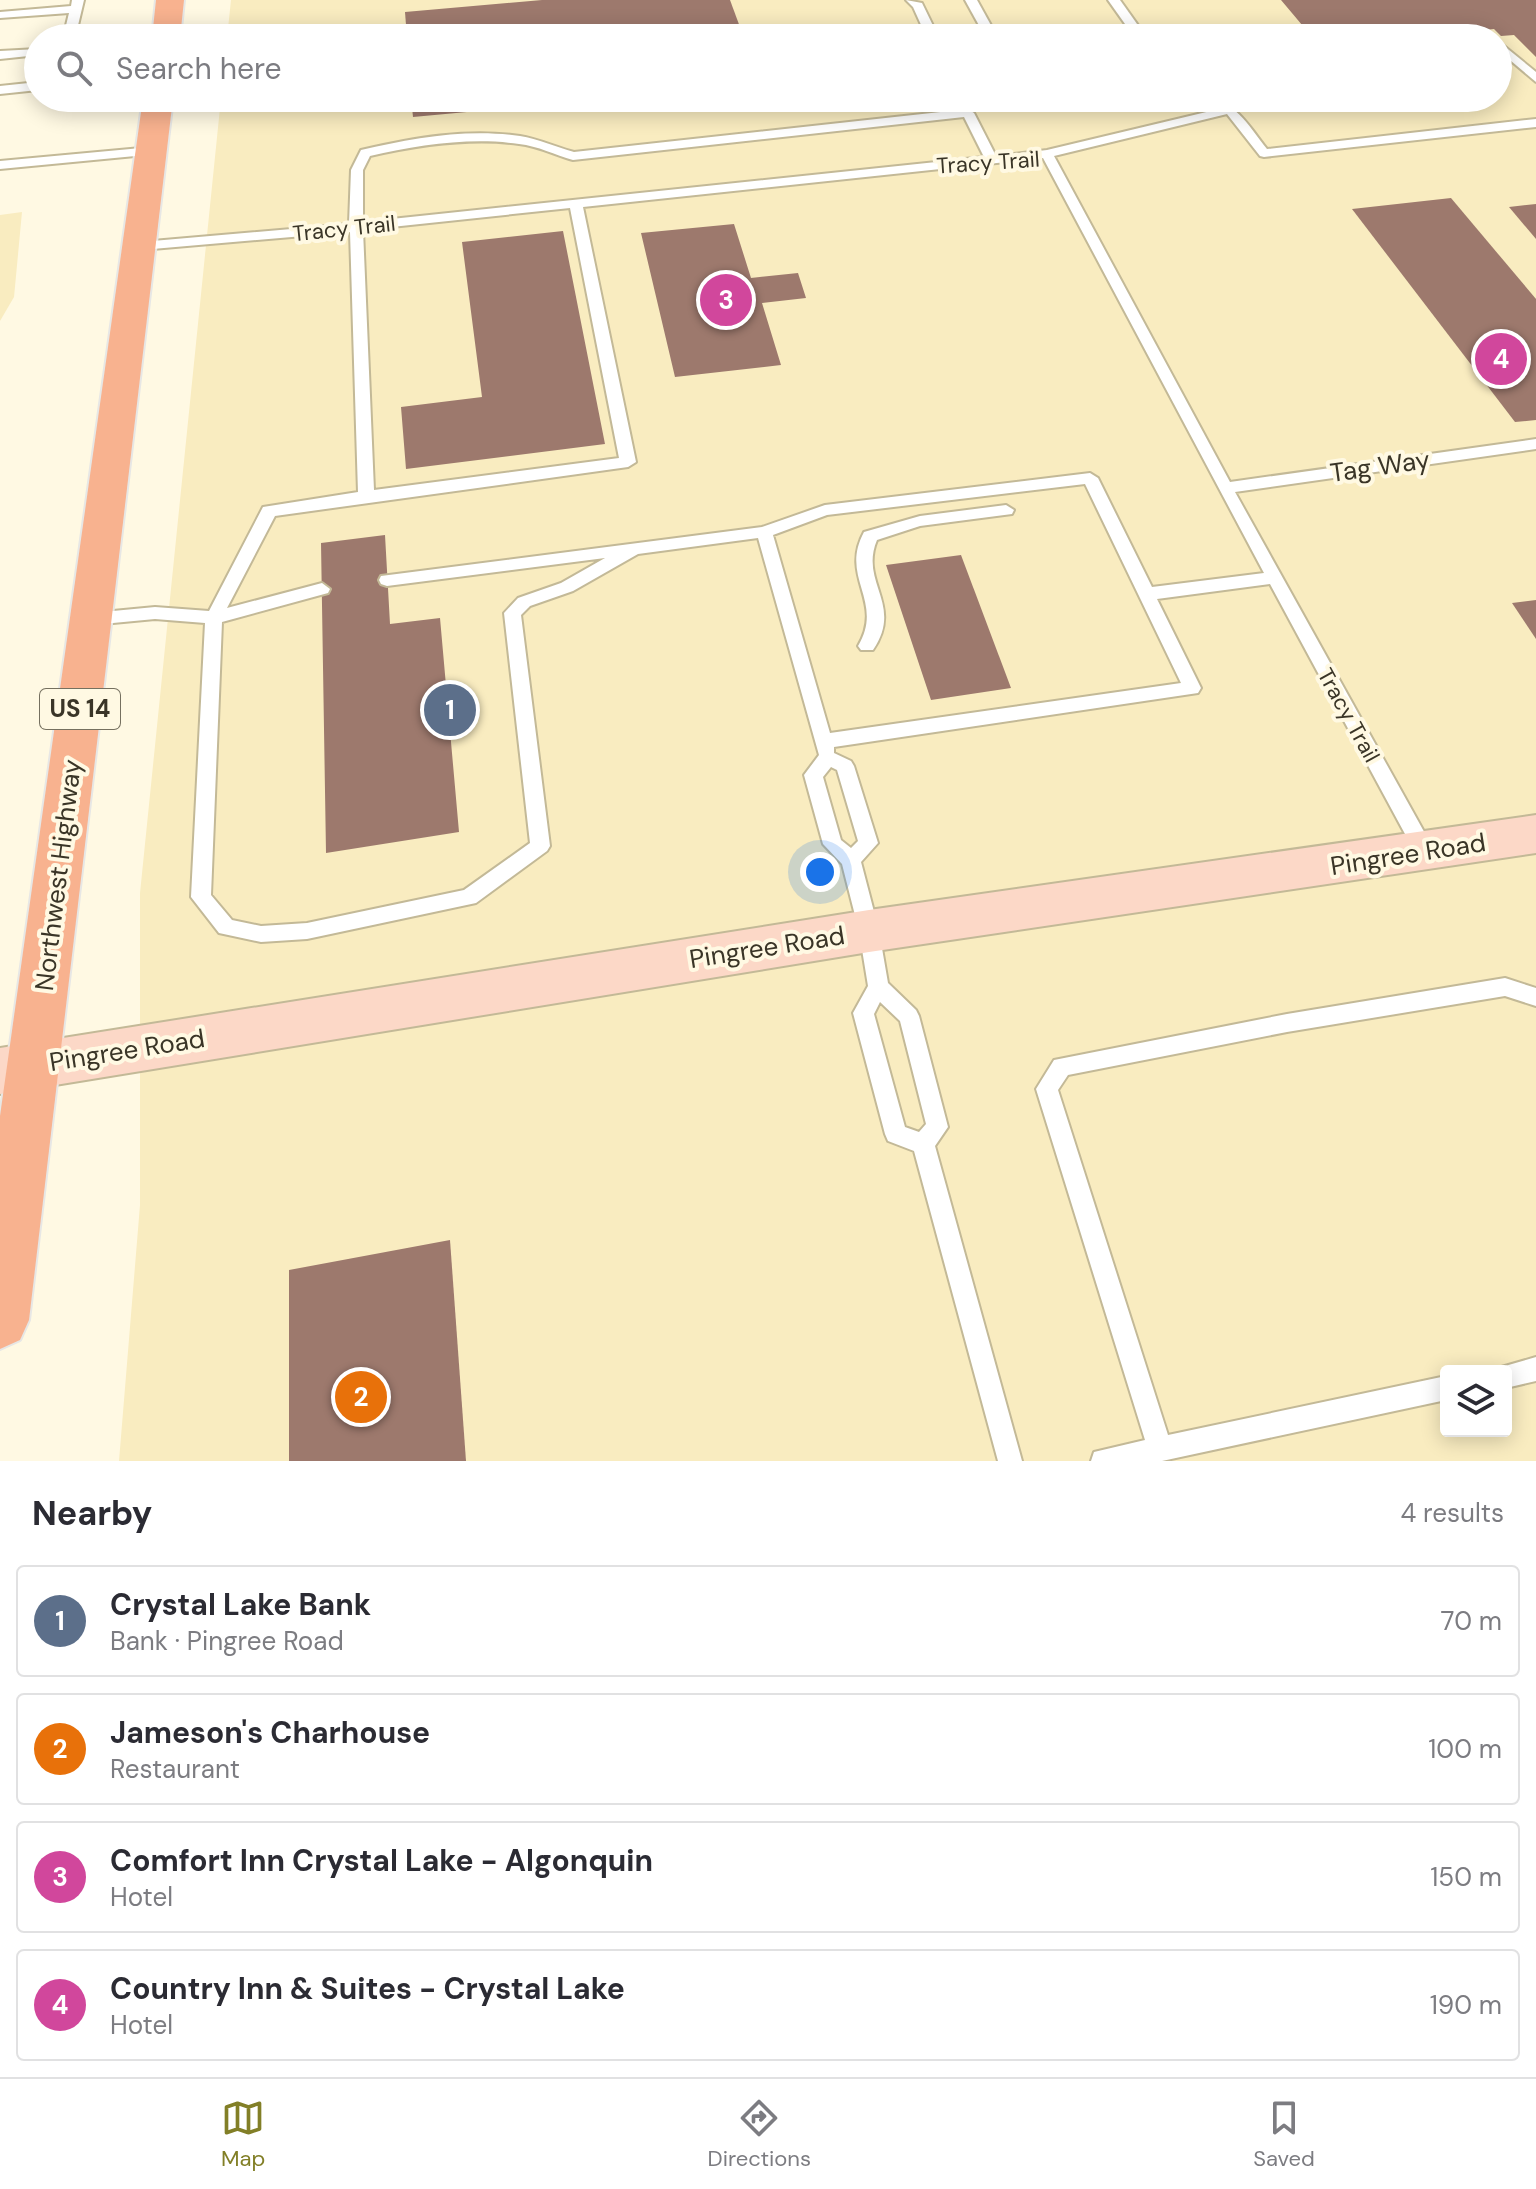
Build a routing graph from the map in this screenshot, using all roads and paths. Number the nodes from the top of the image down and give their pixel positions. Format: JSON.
{"nodes":[{"id":1,"x":170,"y":0,"type":"edge"},
{"id":2,"x":912,"y":0,"type":"edge"},
{"id":3,"x":971,"y":0,"type":"edge"},
{"id":4,"x":1114,"y":0,"type":"edge"},
{"id":5,"x":77,"y":4,"type":"edge"},
{"id":6,"x":0,"y":15,"type":"edge"},
{"id":7,"x":72,"y":24,"type":"edge"},
{"id":8,"x":167,"y":24,"type":"edge"},
{"id":9,"x":927,"y":24,"type":"edge"},
{"id":10,"x":984,"y":24,"type":"edge"},
{"id":11,"x":1131,"y":24,"type":"edge"},
{"id":12,"x":24,"y":53,"type":"edge"},
{"id":13,"x":0,"y":55,"type":"edge"},
{"id":14,"x":1512,"y":57,"type":"edge"},
{"id":15,"x":1536,"y":78,"type":"edge"},
{"id":16,"x":24,"y":87,"type":"edge"},
{"id":17,"x":0,"y":90,"type":"edge"},
{"id":18,"x":156,"y":112,"type":"edge"},
{"id":19,"x":1222,"y":112,"type":"edge"},
{"id":20,"x":1232,"y":112,"type":"edge"},
{"id":21,"x":968,"y":113,"type":"joint"},
{"id":22,"x":1536,"y":123,"type":"edge"},
{"id":23,"x":152,"y":151,"type":"junction"},
{"id":24,"x":1047,"y":154,"type":"junction"},
{"id":25,"x":991,"y":159,"type":"junction"},
{"id":26,"x":0,"y":165,"type":"edge"},
{"id":27,"x":576,"y":203,"type":"junction"},
{"id":28,"x":356,"y":227,"type":"junction"},
{"id":29,"x":141,"y":246,"type":"junction"},
{"id":30,"x":1536,"y":444,"type":"edge"},
{"id":31,"x":1225,"y":488,"type":"junction"},
{"id":32,"x":366,"y":496,"type":"junction"},
{"id":33,"x":1006,"y":510,"type":"dead end"},
{"id":34,"x":764,"y":532,"type":"junction"},
{"id":35,"x":635,"y":548,"type":"junction"},
{"id":36,"x":1274,"y":578,"type":"junction"},
{"id":37,"x":387,"y":580,"type":"dead end"},
{"id":38,"x":322,"y":589,"type":"dead end"},
{"id":39,"x":1147,"y":594,"type":"junction"},
{"id":40,"x":214,"y":618,"type":"junction"},
{"id":41,"x":92,"y":619,"type":"junction"},
{"id":42,"x":867,"y":646,"type":"dead end"},
{"id":43,"x":826,"y":749,"type":"junction"},
{"id":44,"x":1536,"y":834,"type":"edge"},
{"id":45,"x":1425,"y":852,"type":"junction"},
{"id":46,"x":851,"y":860,"type":"junction"},
{"id":47,"x":869,"y":931,"type":"junction"},
{"id":48,"x":878,"y":987,"type":"junction"},
{"id":49,"x":1536,"y":997,"type":"edge"},
{"id":50,"x":17,"y":1068,"type":"edge"},
{"id":51,"x":923,"y":1144,"type":"junction"},
{"id":52,"x":1,"y":1312,"type":"edge"},
{"id":53,"x":1536,"y":1369,"type":"edge"},
{"id":54,"x":1512,"y":1375,"type":"edge"},
{"id":55,"x":1440,"y":1389,"type":"edge"},
{"id":56,"x":1160,"y":1449,"type":"junction"},
{"id":57,"x":1010,"y":1461,"type":"edge"},
{"id":58,"x":1103,"y":1461,"type":"edge"}],
"edges":[{"from":1,"to":8,"type":"main road"},
{"from":2,"to":9,"type":"lane"},
{"from":3,"to":10,"type":"lane"},
{"from":4,"to":11,"type":"lane"},
{"from":5,"to":6,"type":"lane"},
{"from":5,"to":7,"type":"lane"},
{"from":12,"to":13,"type":"lane"},
{"from":14,"to":15,"type":"lane"},
{"from":16,"to":17,"type":"lane"},
{"from":18,"to":23,"type":"main road","name":"Northwest Highway","number":"US 14"},
{"from":19,"to":24,"type":"lane"},
{"from":20,"to":22,"type":"lane"},
{"from":21,"to":25,"type":"lane"},
{"from":21,"to":28,"type":"lane"},
{"from":23,"to":26,"type":"lane"},
{"from":23,"to":29,"type":"main road","name":"Northwest Highway","number":"US 14"},
{"from":24,"to":25,"type":"lane","name":"Tracy Trail"},
{"from":24,"to":31,"type":"lane","name":"Tracy Trail"},
{"from":25,"to":27,"type":"lane","name":"Tracy Trail"},
{"from":27,"to":28,"type":"lane","name":"Tracy Trail"},
{"from":27,"to":32,"type":"lane"},
{"from":28,"to":29,"type":"lane","name":"Tracy Trail"},
{"from":28,"to":32,"type":"lane"},
{"from":29,"to":41,"type":"main road","name":"Northwest Highway","number":"US 14"},
{"from":30,"to":31,"type":"lane","name":"Tag Way"},
{"from":31,"to":36,"type":"lane","name":"Tracy Trail"},
{"from":32,"to":40,"type":"lane"},
{"from":33,"to":42,"type":"lane"},
{"from":34,"to":35,"type":"lane"},
{"from":34,"to":39,"type":"lane"},
{"from":34,"to":43,"type":"lane"},
{"from":35,"to":37,"type":"lane"},
{"from":35,"to":40,"type":"lane"},
{"from":36,"to":39,"type":"lane"},
{"from":36,"to":45,"type":"lane","name":"Tracy Trail"},
{"from":38,"to":40,"type":"lane"},
{"from":39,"to":43,"type":"lane"},
{"from":40,"to":41,"type":"lane"},
{"from":41,"to":50,"type":"main road","name":"Northwest Highway","number":"US 14"},
{"from":43,"to":46,"type":"lane"},
{"from":43,"to":46,"type":"lane"},
{"from":44,"to":45,"type":"street","name":"Pingree Road"},
{"from":45,"to":47,"type":"street","name":"Pingree Road"},
{"from":46,"to":47,"type":"lane"},
{"from":47,"to":48,"type":"lane"},
{"from":47,"to":50,"type":"street","name":"Pingree Road"},
{"from":48,"to":51,"type":"lane"},
{"from":48,"to":51,"type":"lane"},
{"from":49,"to":56,"type":"lane"},
{"from":50,"to":52,"type":"main road","name":"Northwest Highway","number":"US 14"},
{"from":51,"to":57,"type":"lane"},
{"from":53,"to":54,"type":"lane"},
{"from":55,"to":56,"type":"lane"},
{"from":56,"to":58,"type":"lane"}]}
